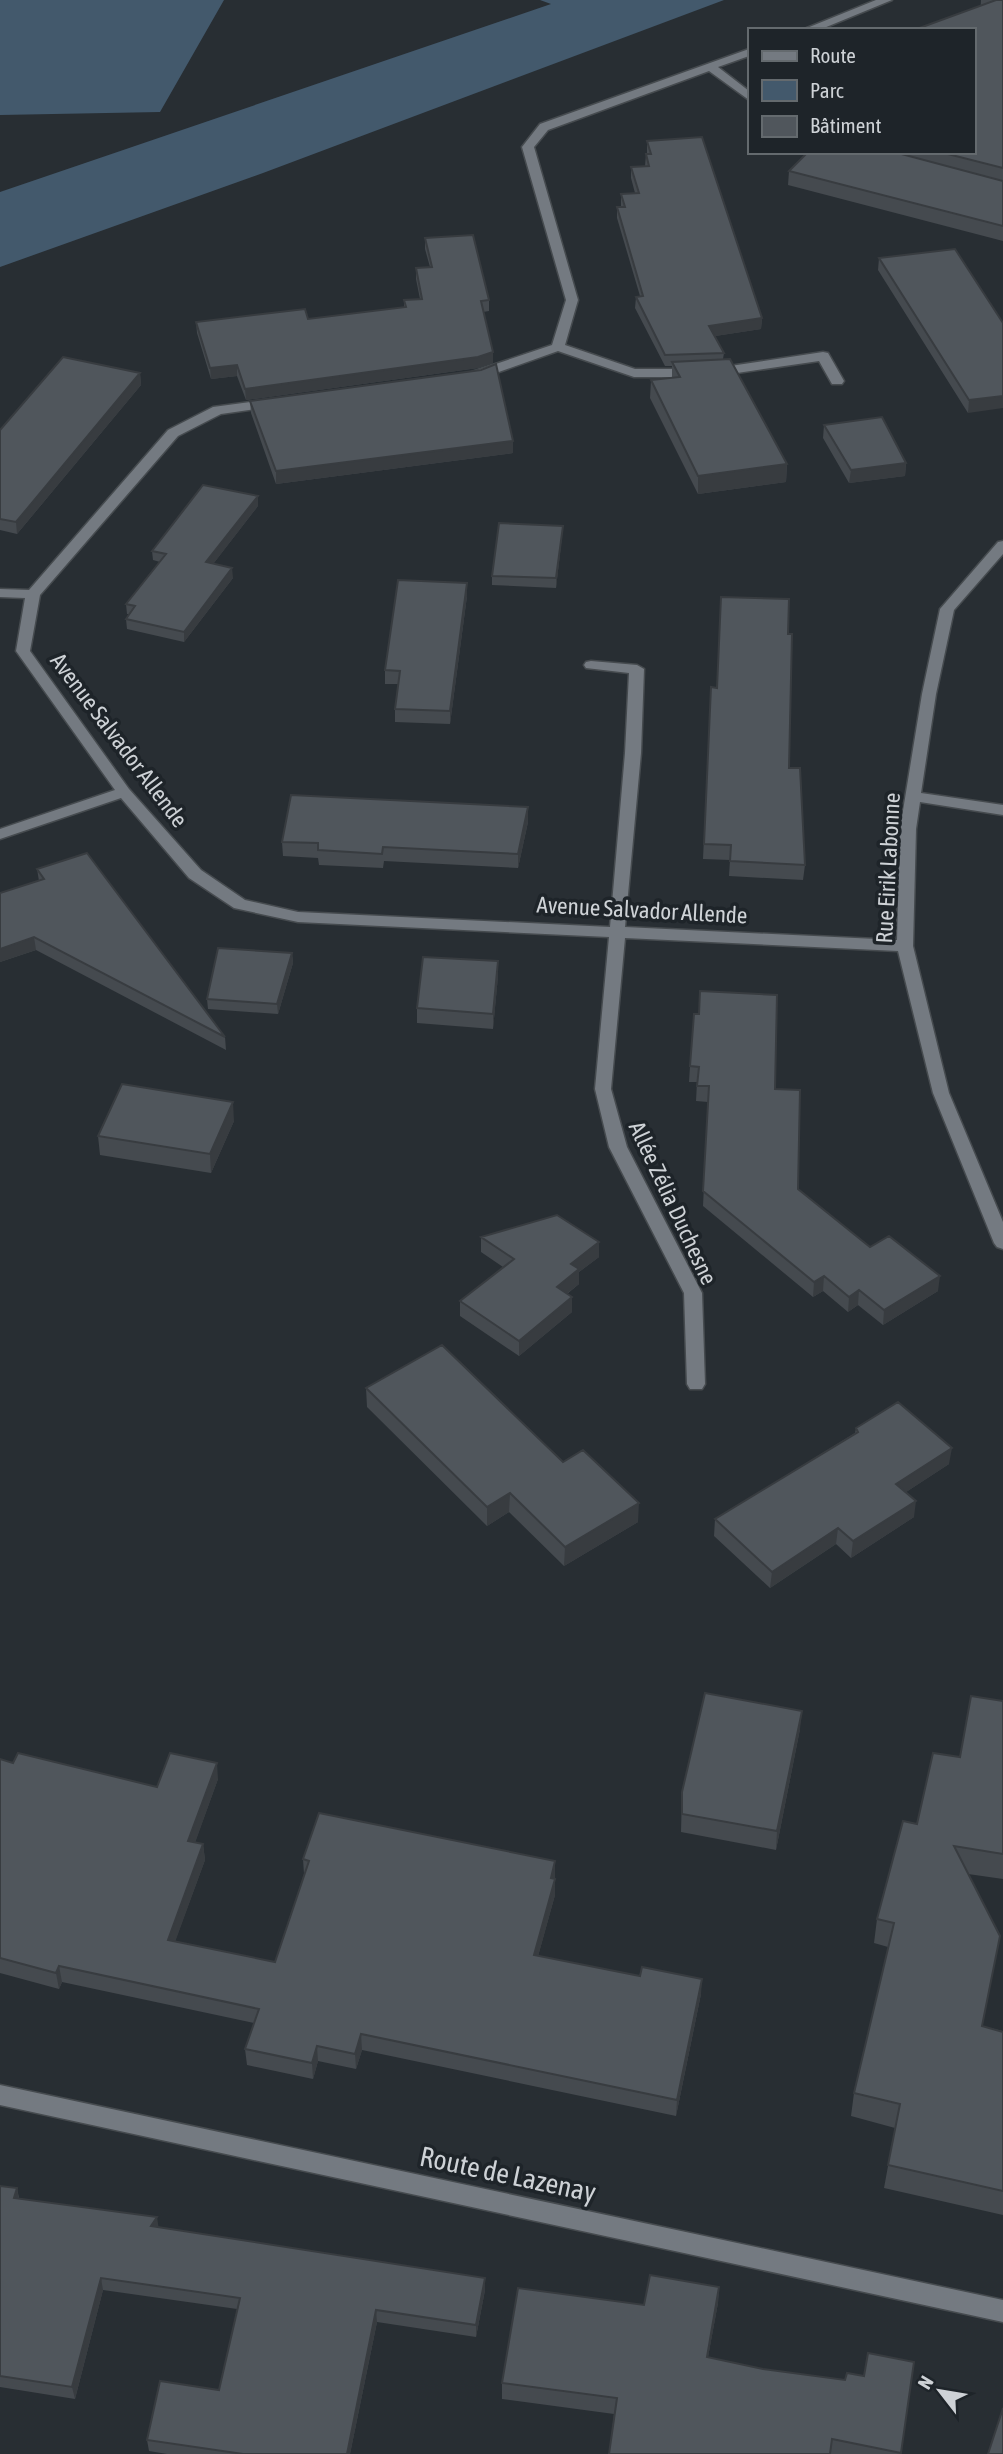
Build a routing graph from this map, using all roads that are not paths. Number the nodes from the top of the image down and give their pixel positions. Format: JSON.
{"nodes":[{"id":1,"x":886,"y":0,"type":"edge"},
{"id":2,"x":813,"y":28,"type":"edge"},
{"id":3,"x":748,"y":52,"type":"edge"},
{"id":4,"x":711,"y":67,"type":"junction"},
{"id":5,"x":748,"y":96,"type":"edge"},
{"id":6,"x":558,"y":347,"type":"junction"},
{"id":7,"x":467,"y":377,"type":"edge"},
{"id":8,"x":837,"y":381,"type":"dead end"},
{"id":9,"x":288,"y":401,"type":"edge"},
{"id":10,"x":1003,"y":545,"type":"edge"},
{"id":11,"x":0,"y":593,"type":"edge"},
{"id":12,"x":33,"y":594,"type":"junction"},
{"id":13,"x":591,"y":665,"type":"dead end"},
{"id":14,"x":124,"y":792,"type":"junction"},
{"id":15,"x":913,"y":796,"type":"junction"},
{"id":16,"x":1003,"y":810,"type":"edge"},
{"id":17,"x":0,"y":834,"type":"edge"},
{"id":18,"x":618,"y":931,"type":"junction"},
{"id":19,"x":905,"y":946,"type":"junction"},
{"id":20,"x":1003,"y":1243,"type":"edge"},
{"id":21,"x":696,"y":1384,"type":"dead end"},
{"id":22,"x":0,"y":2095,"type":"edge"},
{"id":23,"x":1003,"y":2311,"type":"edge"}],
"edges":[{"from":1,"to":2,"type":"street"},
{"from":3,"to":4,"type":"street"},
{"from":4,"to":5,"type":"street"},
{"from":4,"to":6,"type":"street"},
{"from":6,"to":7,"type":"street"},
{"from":6,"to":8,"type":"street"},
{"from":9,"to":12,"type":"street"},
{"from":10,"to":15,"type":"street","name":"Rue Eirik Labonne"},
{"from":11,"to":12,"type":"street"},
{"from":12,"to":14,"type":"street","name":"Avenue Salvador Allende"},
{"from":13,"to":18,"type":"street","name":"Allée Zélia Duchesne"},
{"from":14,"to":17,"type":"street"},
{"from":14,"to":18,"type":"street","name":"Avenue Salvador Allende"},
{"from":15,"to":16,"type":"street"},
{"from":15,"to":19,"type":"street","name":"Rue Eirik Labonne"},
{"from":18,"to":19,"type":"street","name":"Avenue Salvador Allende"},
{"from":18,"to":21,"type":"street","name":"Allée Zélia Duchesne"},
{"from":19,"to":20,"type":"street","name":"Rue Eirik Labonne"},
{"from":22,"to":23,"type":"street","name":"Route de Lazenay"}]}
